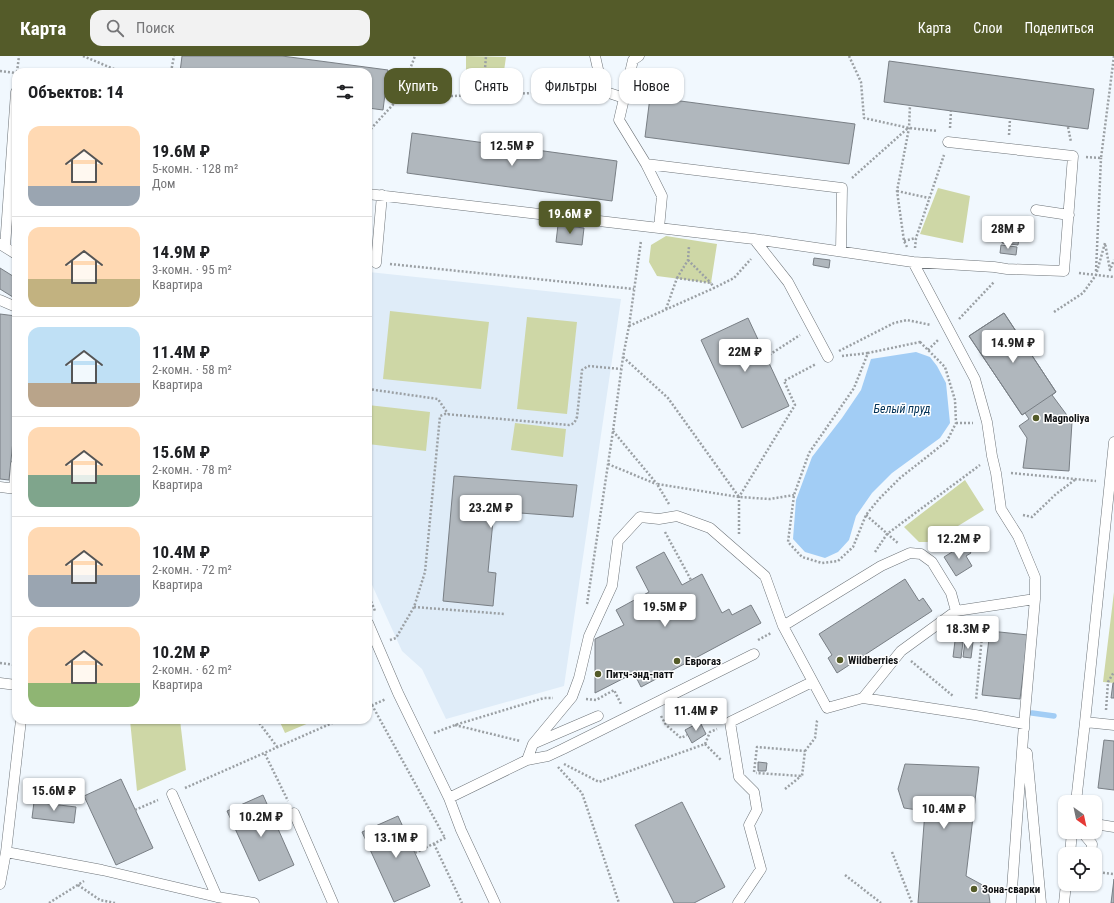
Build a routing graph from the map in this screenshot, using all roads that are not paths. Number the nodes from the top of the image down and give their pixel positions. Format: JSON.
{"nodes":[{"id":1,"x":595,"y":56,"type":"edge"},
{"id":2,"x":638,"y":56,"type":"edge"},
{"id":3,"x":631,"y":68,"type":"edge"},
{"id":4,"x":619,"y":96,"type":"edge"},
{"id":5,"x":623,"y":104,"type":"edge"},
{"id":6,"x":12,"y":136,"type":"edge"},
{"id":7,"x":949,"y":138,"type":"road end"},
{"id":8,"x":646,"y":164,"type":"junction"},
{"id":9,"x":372,"y":194,"type":"edge"},
{"id":10,"x":382,"y":195,"type":"junction"},
{"id":11,"x":1036,"y":210,"type":"dead end"},
{"id":12,"x":1068,"y":215,"type":"junction"},
{"id":13,"x":659,"y":228,"type":"junction"},
{"id":14,"x":754,"y":239,"type":"junction"},
{"id":15,"x":2,"y":246,"type":"edge"},
{"id":16,"x":841,"y":251,"type":"junction"},
{"id":17,"x":12,"y":252,"type":"edge"},
{"id":18,"x":913,"y":262,"type":"junction"},
{"id":19,"x":376,"y":263,"type":"road end"},
{"id":20,"x":0,"y":300,"type":"edge"},
{"id":21,"x":12,"y":305,"type":"edge"},
{"id":22,"x":828,"y":357,"type":"road end"},
{"id":23,"x":1114,"y":442,"type":"edge"},
{"id":24,"x":0,"y":487,"type":"edge"},
{"id":25,"x":12,"y":489,"type":"edge"},
{"id":26,"x":1109,"y":533,"type":"edge"},
{"id":27,"x":1035,"y":599,"type":"junction"},
{"id":28,"x":956,"y":611,"type":"junction"},
{"id":29,"x":783,"y":626,"type":"junction"},
{"id":30,"x":372,"y":632,"type":"edge"},
{"id":31,"x":754,"y":654,"type":"dead end"},
{"id":32,"x":812,"y":682,"type":"junction"},
{"id":33,"x":0,"y":683,"type":"edge"},
{"id":34,"x":12,"y":684,"type":"edge"},
{"id":35,"x":863,"y":698,"type":"junction"},
{"id":36,"x":598,"y":716,"type":"dead end"},
{"id":37,"x":1085,"y":722,"type":"junction"},
{"id":38,"x":21,"y":724,"type":"edge"},
{"id":39,"x":1024,"y":724,"type":"junction"},
{"id":40,"x":1109,"y":725,"type":"edge"},
{"id":41,"x":533,"y":744,"type":"junction"},
{"id":42,"x":527,"y":760,"type":"junction"},
{"id":43,"x":172,"y":794,"type":"road end"},
{"id":44,"x":1077,"y":795,"type":"edge"},
{"id":45,"x":448,"y":798,"type":"junction"},
{"id":46,"x":294,"y":812,"type":"road end"},
{"id":47,"x":1102,"y":825,"type":"edge"},
{"id":48,"x":1114,"y":827,"type":"edge"},
{"id":49,"x":6,"y":852,"type":"junction"},
{"id":50,"x":0,"y":884,"type":"edge"},
{"id":51,"x":1065,"y":891,"type":"edge"},
{"id":52,"x":217,"y":897,"type":"junction"},
{"id":53,"x":254,"y":903,"type":"edge"},
{"id":54,"x":333,"y":903,"type":"edge"},
{"id":55,"x":495,"y":903,"type":"edge"},
{"id":56,"x":738,"y":903,"type":"edge"},
{"id":57,"x":1011,"y":903,"type":"edge"},
{"id":58,"x":1041,"y":903,"type":"edge"},
{"id":59,"x":1064,"y":903,"type":"edge"}],
"edges":[{"from":1,"to":4,"type":"lane"},
{"from":2,"to":3,"type":"lane"},
{"from":5,"to":8,"type":"lane"},
{"from":6,"to":15,"type":"lane"},
{"from":7,"to":12,"type":"lane"},
{"from":8,"to":13,"type":"lane"},
{"from":8,"to":16,"type":"lane"},
{"from":9,"to":10,"type":"lane"},
{"from":10,"to":13,"type":"lane"},
{"from":10,"to":19,"type":"lane"},
{"from":11,"to":12,"type":"lane"},
{"from":12,"to":18,"type":"lane"},
{"from":13,"to":14,"type":"lane"},
{"from":14,"to":16,"type":"lane"},
{"from":14,"to":22,"type":"lane"},
{"from":15,"to":17,"type":"lane"},
{"from":16,"to":18,"type":"lane"},
{"from":18,"to":27,"type":"lane"},
{"from":20,"to":21,"type":"lane"},
{"from":23,"to":26,"type":"lane"},
{"from":24,"to":25,"type":"lane"},
{"from":26,"to":37,"type":"lane"},
{"from":27,"to":28,"type":"lane"},
{"from":27,"to":39,"type":"lane"},
{"from":28,"to":29,"type":"lane"},
{"from":28,"to":35,"type":"lane"},
{"from":29,"to":32,"type":"lane"},
{"from":29,"to":41,"type":"lane"},
{"from":30,"to":45,"type":"lane"},
{"from":31,"to":42,"type":"lane"},
{"from":32,"to":35,"type":"lane"},
{"from":32,"to":56,"type":"lane"},
{"from":33,"to":34,"type":"lane"},
{"from":35,"to":39,"type":"lane"},
{"from":36,"to":41,"type":"lane"},
{"from":37,"to":40,"type":"lane"},
{"from":37,"to":44,"type":"lane"},
{"from":38,"to":49,"type":"lane"},
{"from":39,"to":57,"type":"lane"},
{"from":39,"to":58,"type":"lane"},
{"from":41,"to":42,"type":"lane"},
{"from":42,"to":45,"type":"lane"},
{"from":43,"to":52,"type":"lane"},
{"from":45,"to":55,"type":"lane"},
{"from":46,"to":54,"type":"lane"},
{"from":47,"to":48,"type":"lane"},
{"from":49,"to":50,"type":"lane"},
{"from":49,"to":52,"type":"lane"},
{"from":51,"to":59,"type":"lane"},
{"from":52,"to":53,"type":"lane"}]}
